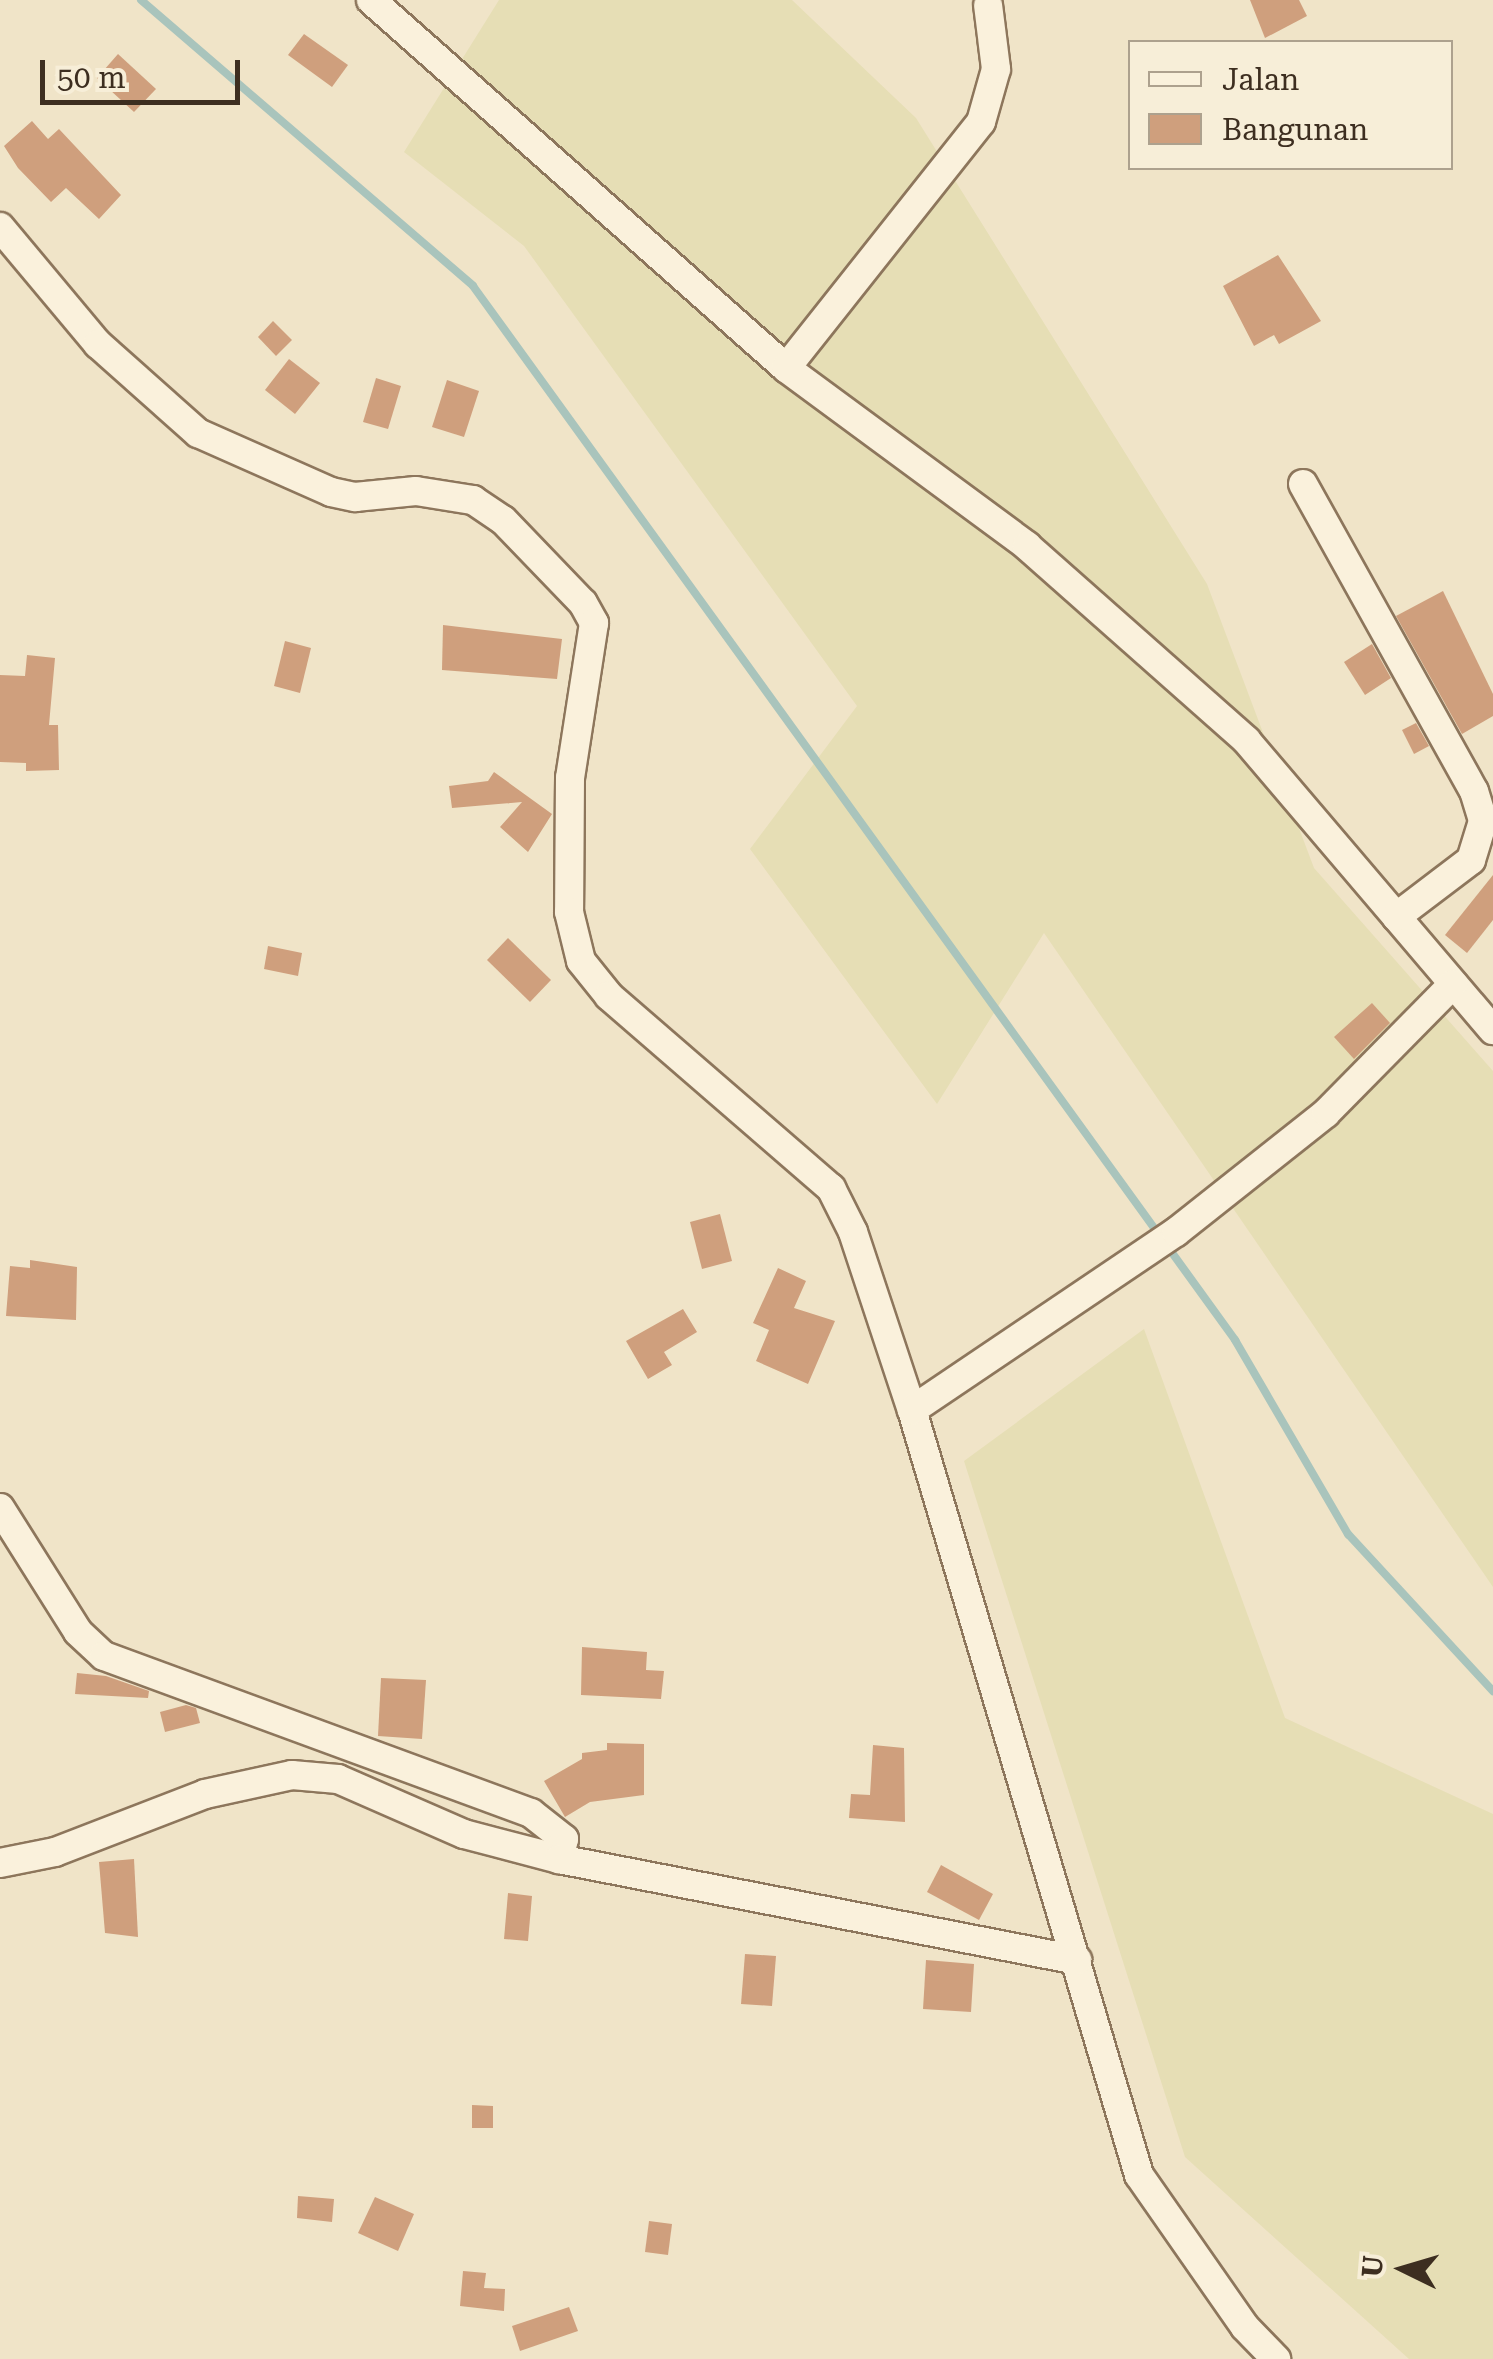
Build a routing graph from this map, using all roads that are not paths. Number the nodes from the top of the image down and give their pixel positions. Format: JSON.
{"nodes":[{"id":1,"x":372,"y":0,"type":"edge"},
{"id":2,"x":988,"y":4,"type":"dead end"},
{"id":3,"x":0,"y":228,"type":"edge"},
{"id":4,"x":786,"y":368,"type":"junction"},
{"id":5,"x":1303,"y":484,"type":"dead end"},
{"id":6,"x":1396,"y":917,"type":"junction"},
{"id":7,"x":1452,"y":984,"type":"junction"},
{"id":8,"x":1493,"y":1030,"type":"edge"},
{"id":9,"x":912,"y":1410,"type":"junction"},
{"id":10,"x":0,"y":1508,"type":"edge"},
{"id":11,"x":559,"y":1860,"type":"junction"},
{"id":12,"x":0,"y":1864,"type":"edge"},
{"id":13,"x":1077,"y":1960,"type":"junction"},
{"id":14,"x":1276,"y":2359,"type":"edge"}],
"edges":[{"from":1,"to":4,"type":"street"},
{"from":2,"to":4,"type":"street"},
{"from":3,"to":9,"type":"street"},
{"from":4,"to":6,"type":"street"},
{"from":5,"to":6,"type":"street"},
{"from":6,"to":7,"type":"street"},
{"from":7,"to":8,"type":"street"},
{"from":7,"to":9,"type":"street"},
{"from":9,"to":13,"type":"street"},
{"from":10,"to":11,"type":"street"},
{"from":11,"to":12,"type":"street"},
{"from":11,"to":13,"type":"street"},
{"from":13,"to":14,"type":"street"}]}
